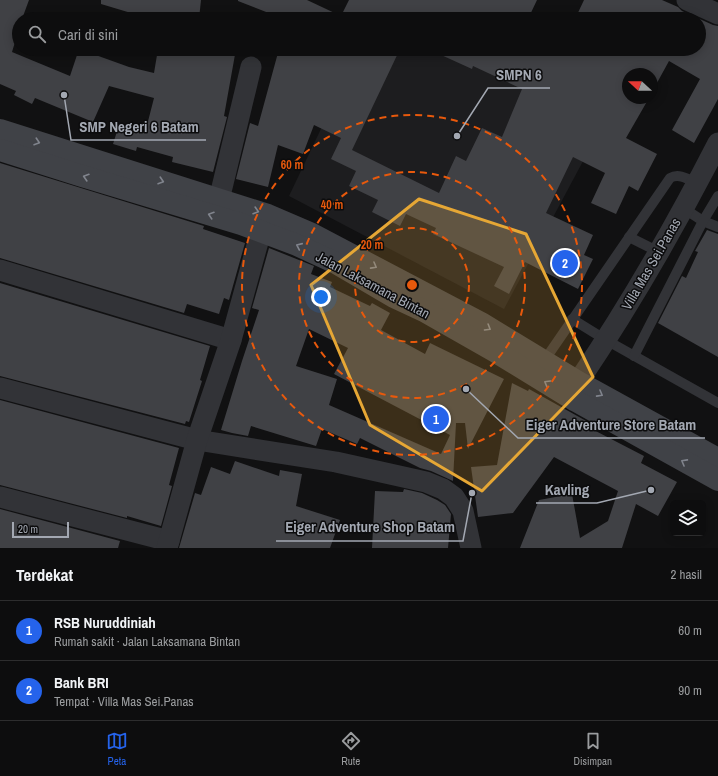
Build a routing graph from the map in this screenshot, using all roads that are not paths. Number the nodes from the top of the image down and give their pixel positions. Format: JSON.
{"nodes":[{"id":1,"x":694,"y":1,"type":"edge"},
{"id":2,"x":718,"y":14,"type":"edge"},
{"id":3,"x":251,"y":67,"type":"dead end"},
{"id":4,"x":0,"y":130,"type":"edge"},
{"id":5,"x":718,"y":143,"type":"edge"},
{"id":6,"x":0,"y":150,"type":"edge"},
{"id":7,"x":697,"y":183,"type":"junction"},
{"id":8,"x":718,"y":196,"type":"edge"},
{"id":9,"x":219,"y":200,"type":"junction"},
{"id":10,"x":683,"y":208,"type":"junction"},
{"id":11,"x":703,"y":220,"type":"junction"},
{"id":12,"x":718,"y":227,"type":"edge"},
{"id":13,"x":261,"y":231,"type":"junction"},
{"id":14,"x":629,"y":237,"type":"junction"},
{"id":15,"x":659,"y":252,"type":"junction"},
{"id":16,"x":0,"y":270,"type":"edge"},
{"id":17,"x":572,"y":319,"type":"junction"},
{"id":18,"x":231,"y":340,"type":"junction"},
{"id":19,"x":606,"y":340,"type":"junction"},
{"id":20,"x":634,"y":356,"type":"junction"},
{"id":21,"x":544,"y":361,"type":"junction"},
{"id":22,"x":578,"y":382,"type":"junction"},
{"id":23,"x":0,"y":388,"type":"edge"},
{"id":24,"x":718,"y":403,"type":"edge"},
{"id":25,"x":197,"y":440,"type":"junction"},
{"id":26,"x":718,"y":459,"type":"edge"},
{"id":27,"x":718,"y":480,"type":"edge"},
{"id":28,"x":0,"y":497,"type":"edge"},
{"id":29,"x":168,"y":544,"type":"edge"},
{"id":30,"x":471,"y":548,"type":"edge"}],
"edges":[{"from":1,"to":2,"type":"street"},
{"from":3,"to":9,"type":"street"},
{"from":4,"to":9,"type":"main road","name":"Jalan Laksamana Bintan","one_way":true},
{"from":5,"to":7,"type":"street","name":"Villa Mas Sei.Panas"},
{"from":13,"to":6,"type":"main road","name":"Jalan Laksamana Bintan","one_way":true},
{"from":7,"to":10,"type":"street","name":"Villa Mas Sei.Panas"},
{"from":7,"to":14,"type":"lane"},
{"from":8,"to":11,"type":"lane"},
{"from":9,"to":21,"type":"main road","name":"Jalan Laksamana Bintan","one_way":true},
{"from":10,"to":11,"type":"lane"},
{"from":10,"to":15,"type":"street","name":"Villa Mas Sei.Panas"},
{"from":11,"to":12,"type":"lane"},
{"from":11,"to":20,"type":"lane"},
{"from":13,"to":18,"type":"street"},
{"from":27,"to":13,"type":"main road","name":"Jalan Laksamana Bintan","one_way":true},
{"from":14,"to":15,"type":"lane"},
{"from":14,"to":17,"type":"lane"},
{"from":15,"to":19,"type":"street","name":"Villa Mas Sei.Panas"},
{"from":16,"to":18,"type":"street"},
{"from":17,"to":19,"type":"lane"},
{"from":17,"to":21,"type":"lane"},
{"from":18,"to":25,"type":"street"},
{"from":19,"to":20,"type":"lane"},
{"from":19,"to":22,"type":"street","name":"Villa Mas Sei.Panas"},
{"from":20,"to":24,"type":"lane"},
{"from":21,"to":22,"type":"main road","name":"Jalan Laksamana Bintan"},
{"from":22,"to":26,"type":"main road","name":"Jalan Laksamana Bintan","one_way":true},
{"from":23,"to":25,"type":"street"},
{"from":25,"to":29,"type":"street"},
{"from":25,"to":30,"type":"street"},
{"from":28,"to":29,"type":"street"}]}
